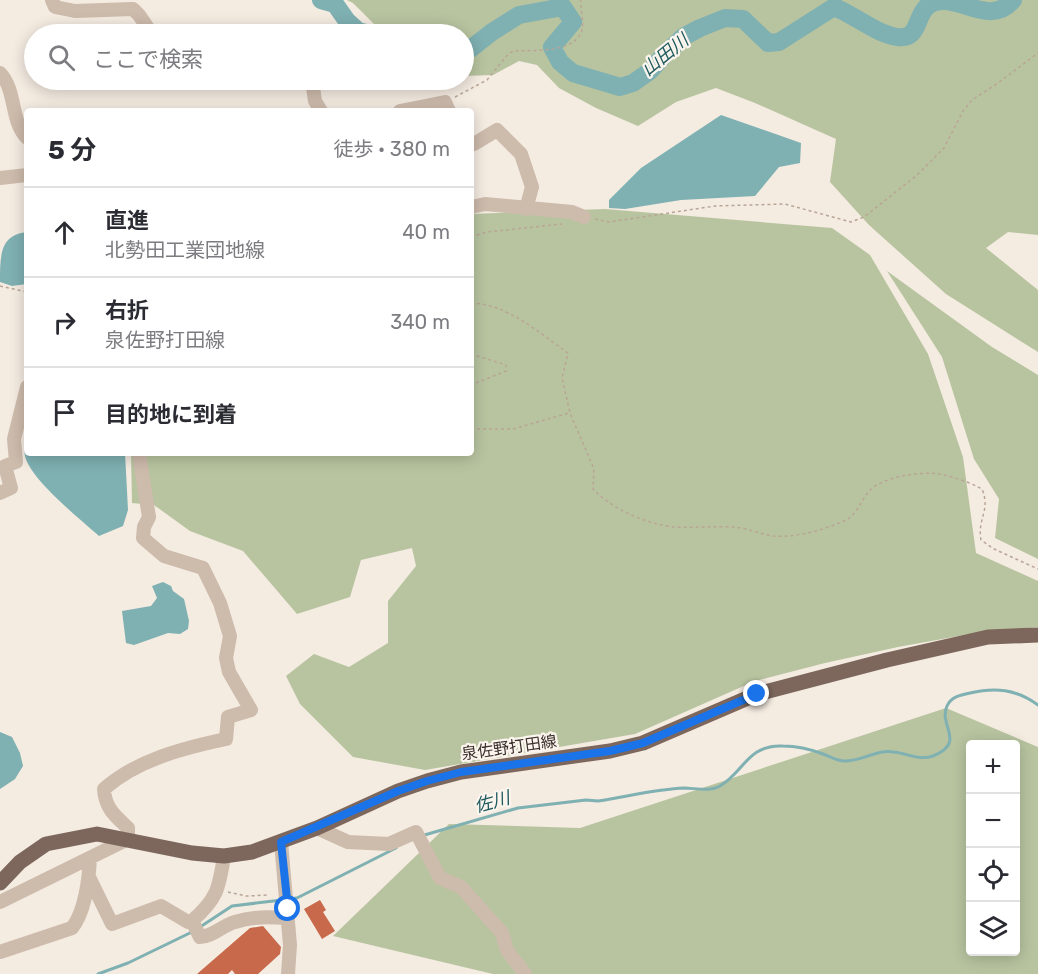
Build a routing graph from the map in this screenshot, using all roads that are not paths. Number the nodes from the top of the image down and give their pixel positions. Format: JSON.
{"nodes":[{"id":1,"x":52,"y":0,"type":"edge"},
{"id":2,"x":146,"y":24,"type":"edge"},
{"id":3,"x":0,"y":73,"type":"edge"},
{"id":4,"x":313,"y":90,"type":"edge"},
{"id":5,"x":319,"y":108,"type":"edge"},
{"id":6,"x":24,"y":133,"type":"edge"},
{"id":7,"x":474,"y":144,"type":"edge"},
{"id":8,"x":24,"y":175,"type":"edge"},
{"id":9,"x":0,"y":178,"type":"edge"},
{"id":10,"x":474,"y":206,"type":"edge"},
{"id":11,"x":525,"y":209,"type":"junction"},
{"id":12,"x":584,"y":217,"type":"road end"},
{"id":13,"x":24,"y":399,"type":"edge"},
{"id":14,"x":139,"y":456,"type":"edge"},
{"id":15,"x":0,"y":493,"type":"edge"},
{"id":16,"x":1038,"y":634,"type":"edge"},
{"id":17,"x":317,"y":828,"type":"junction"},
{"id":18,"x":128,"y":839,"type":"junction"},
{"id":19,"x":281,"y":842,"type":"junction"},
{"id":20,"x":224,"y":856,"type":"junction"},
{"id":21,"x":90,"y":858,"type":"junction"},
{"id":22,"x":89,"y":877,"type":"junction"},
{"id":23,"x":0,"y":883,"type":"edge"},
{"id":24,"x":0,"y":902,"type":"edge"},
{"id":25,"x":288,"y":914,"type":"junction"},
{"id":26,"x":194,"y":927,"type":"junction"},
{"id":27,"x":0,"y":952,"type":"edge"},
{"id":28,"x":288,"y":974,"type":"edge"},
{"id":29,"x":525,"y":974,"type":"edge"}],
"edges":[{"from":1,"to":2,"type":"street"},
{"from":3,"to":6,"type":"street"},
{"from":4,"to":5,"type":"street"},
{"from":7,"to":11,"type":"street"},
{"from":8,"to":9,"type":"street"},
{"from":10,"to":11,"type":"street"},
{"from":11,"to":12,"type":"street"},
{"from":13,"to":15,"type":"street"},
{"from":14,"to":18,"type":"street"},
{"from":16,"to":17,"type":"main road","name":"泉佐野打田線"},
{"from":17,"to":19,"type":"main road","name":"泉佐野打田線"},
{"from":17,"to":29,"type":"street"},
{"from":18,"to":20,"type":"main road","name":"泉佐野打田線"},
{"from":18,"to":21,"type":"street"},
{"from":18,"to":23,"type":"main road","name":"泉佐野打田線"},
{"from":19,"to":20,"type":"main road","name":"泉佐野打田線"},
{"from":19,"to":25,"type":"street"},
{"from":20,"to":26,"type":"street"},
{"from":21,"to":22,"type":"street"},
{"from":21,"to":24,"type":"street"},
{"from":22,"to":26,"type":"street"},
{"from":22,"to":27,"type":"street"},
{"from":25,"to":26,"type":"street"},
{"from":25,"to":28,"type":"street"}]}
